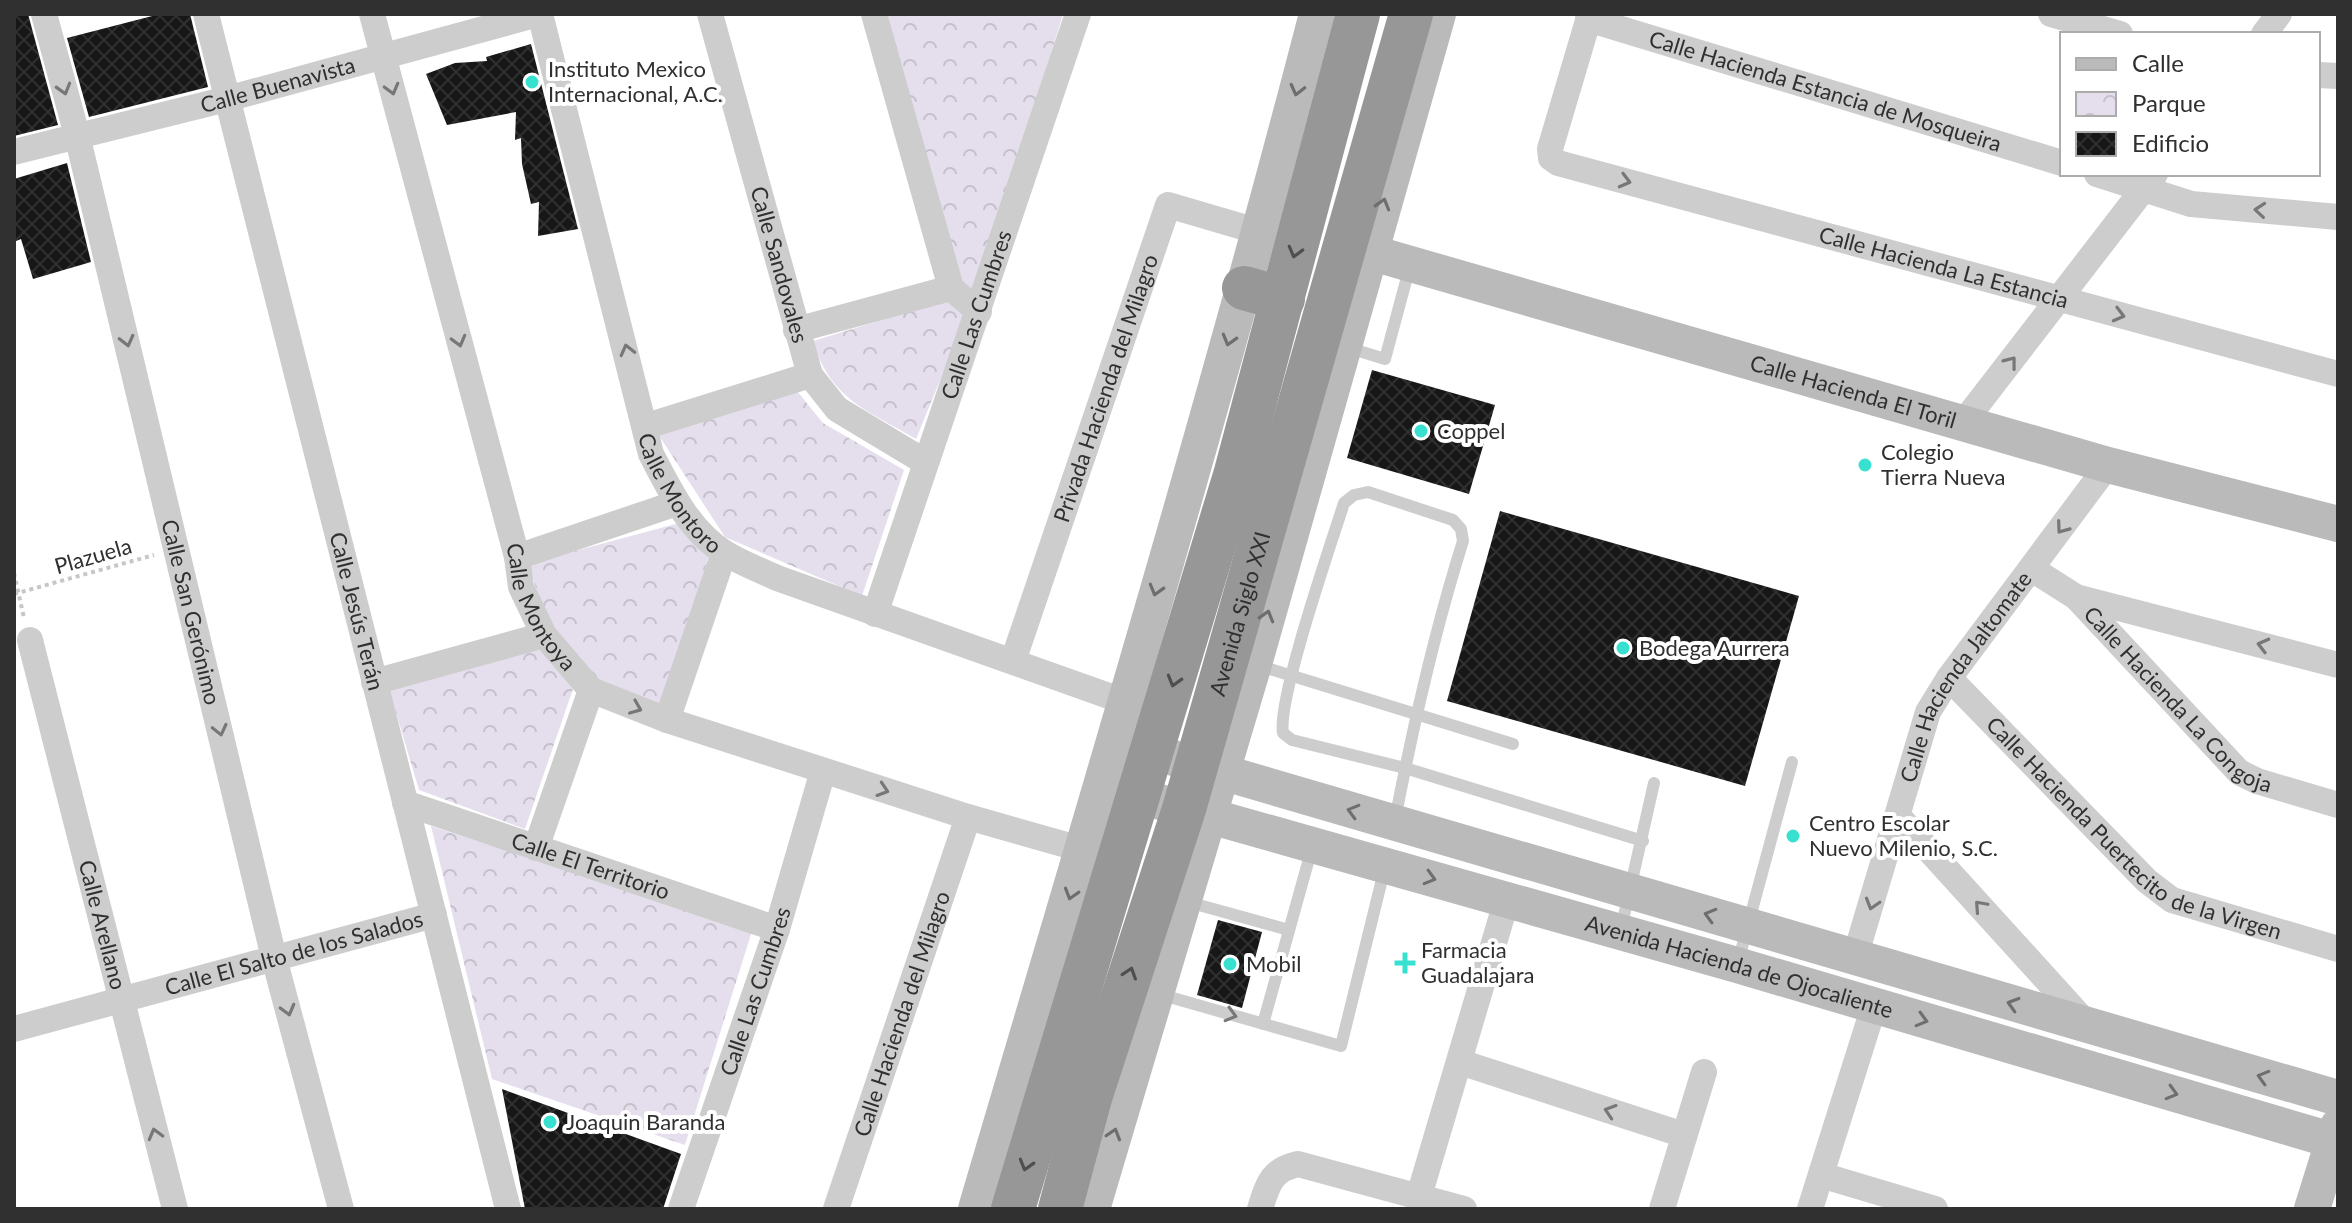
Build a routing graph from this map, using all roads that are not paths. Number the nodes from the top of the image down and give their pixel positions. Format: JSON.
{"nodes":[{"id":1,"x":44,"y":14,"type":"edge"},
{"id":2,"x":206,"y":14,"type":"edge"},
{"id":3,"x":372,"y":14,"type":"edge"},
{"id":4,"x":539,"y":14,"type":"edge"},
{"id":5,"x":710,"y":14,"type":"edge"},
{"id":6,"x":874,"y":14,"type":"edge"},
{"id":7,"x":1078,"y":14,"type":"edge"},
{"id":8,"x":1317,"y":14,"type":"edge"},
{"id":9,"x":1358,"y":14,"type":"edge"},
{"id":10,"x":1411,"y":14,"type":"edge"},
{"id":11,"x":1438,"y":14,"type":"edge"},
{"id":12,"x":2051,"y":14,"type":"edge"},
{"id":13,"x":2279,"y":14,"type":"edge"},
{"id":14,"x":1589,"y":16,"type":"edge"},
{"id":15,"x":2113,"y":32,"type":"edge"},
{"id":16,"x":2266,"y":32,"type":"edge"},
{"id":17,"x":383,"y":55,"type":"junction"},
{"id":18,"x":227,"y":99,"type":"junction"},
{"id":19,"x":77,"y":135,"type":"junction"},
{"id":20,"x":14,"y":152,"type":"edge"},
{"id":21,"x":2060,"y":162,"type":"edge"},
{"id":22,"x":2112,"y":176,"type":"edge"},
{"id":23,"x":2149,"y":181,"type":"edge"},
{"id":24,"x":2338,"y":217,"type":"edge"},
{"id":25,"x":1260,"y":232,"type":"junction"},
{"id":26,"x":1369,"y":252,"type":"junction"},
{"id":27,"x":1410,"y":265,"type":"junction"},
{"id":28,"x":951,"y":288,"type":"junction"},
{"id":29,"x":1263,"y":294,"type":"junction"},
{"id":30,"x":2060,"y":299,"type":"junction"},
{"id":31,"x":979,"y":312,"type":"junction"},
{"id":32,"x":796,"y":330,"type":"junction"},
{"id":33,"x":1342,"y":346,"type":"junction"},
{"id":34,"x":2338,"y":374,"type":"edge"},
{"id":35,"x":810,"y":375,"type":"junction"},
{"id":36,"x":1963,"y":423,"type":"junction"},
{"id":37,"x":647,"y":426,"type":"junction"},
{"id":38,"x":925,"y":462,"type":"junction"},
{"id":39,"x":2108,"y":465,"type":"junction"},
{"id":40,"x":677,"y":503,"type":"junction"},
{"id":41,"x":2338,"y":524,"type":"edge"},
{"id":42,"x":724,"y":553,"type":"junction"},
{"id":43,"x":517,"y":557,"type":"junction"},
{"id":44,"x":2032,"y":569,"type":"junction"},
{"id":45,"x":2076,"y":597,"type":"junction"},
{"id":46,"x":875,"y":614,"type":"junction"},
{"id":47,"x":544,"y":635,"type":"junction"},
{"id":48,"x":30,"y":640,"type":"road end"},
{"id":49,"x":1013,"y":661,"type":"junction"},
{"id":50,"x":1254,"y":664,"type":"junction"},
{"id":51,"x":2338,"y":665,"type":"edge"},
{"id":52,"x":1293,"y":676,"type":"junction"},
{"id":53,"x":1949,"y":678,"type":"junction"},
{"id":54,"x":374,"y":682,"type":"junction"},
{"id":55,"x":591,"y":690,"type":"junction"},
{"id":56,"x":1123,"y":701,"type":"junction"},
{"id":57,"x":1416,"y":712,"type":"junction"},
{"id":58,"x":1238,"y":717,"type":"junction"},
{"id":59,"x":667,"y":720,"type":"junction"},
{"id":60,"x":1513,"y":744,"type":"dead end"},
{"id":61,"x":1153,"y":752,"type":"junction"},
{"id":62,"x":1792,"y":762,"type":"dead end"},
{"id":63,"x":1405,"y":768,"type":"junction"},
{"id":64,"x":1209,"y":769,"type":"junction"},
{"id":65,"x":823,"y":771,"type":"junction"},
{"id":66,"x":1654,"y":783,"type":"dead end"},
{"id":67,"x":1292,"y":794,"type":"junction"},
{"id":68,"x":1139,"y":796,"type":"junction"},
{"id":69,"x":405,"y":803,"type":"junction"},
{"id":70,"x":2338,"y":805,"type":"edge"},
{"id":71,"x":1196,"y":812,"type":"junction"},
{"id":72,"x":968,"y":817,"type":"junction"},
{"id":73,"x":1899,"y":817,"type":"junction"},
{"id":74,"x":1395,"y":823,"type":"junction"},
{"id":75,"x":1265,"y":831,"type":"junction"},
{"id":76,"x":1643,"y":841,"type":"junction"},
{"id":77,"x":1313,"y":845,"type":"junction"},
{"id":78,"x":536,"y":848,"type":"junction"},
{"id":79,"x":1084,"y":850,"type":"junction"},
{"id":80,"x":1385,"y":865,"type":"junction"},
{"id":81,"x":1631,"y":892,"type":"junction"},
{"id":82,"x":1184,"y":898,"type":"junction"},
{"id":83,"x":1507,"y":899,"type":"junction"},
{"id":84,"x":434,"y":915,"type":"junction"},
{"id":85,"x":1748,"y":926,"type":"junction"},
{"id":86,"x":777,"y":929,"type":"junction"},
{"id":87,"x":1289,"y":930,"type":"junction"},
{"id":88,"x":1620,"y":932,"type":"junction"},
{"id":89,"x":2338,"y":949,"type":"edge"},
{"id":90,"x":1855,"y":957,"type":"junction"},
{"id":91,"x":274,"y":958,"type":"junction"},
{"id":92,"x":1737,"y":965,"type":"junction"},
{"id":93,"x":1156,"y":993,"type":"junction"},
{"id":94,"x":120,"y":1002,"type":"junction"},
{"id":95,"x":1874,"y":1006,"type":"junction"},
{"id":96,"x":1263,"y":1024,"type":"junction"},
{"id":97,"x":2089,"y":1026,"type":"junction"},
{"id":98,"x":14,"y":1029,"type":"edge"},
{"id":99,"x":1460,"y":1062,"type":"junction"},
{"id":100,"x":1035,"y":1070,"type":"junction"},
{"id":101,"x":1704,"y":1072,"type":"dead end"},
{"id":102,"x":1090,"y":1098,"type":"junction"},
{"id":103,"x":2338,"y":1098,"type":"edge"},
{"id":104,"x":1684,"y":1135,"type":"junction"},
{"id":105,"x":2336,"y":1136,"type":"edge"},
{"id":106,"x":1821,"y":1175,"type":"junction"},
{"id":107,"x":1419,"y":1196,"type":"junction"},
{"id":108,"x":175,"y":1209,"type":"edge"},
{"id":109,"x":341,"y":1209,"type":"edge"},
{"id":110,"x":508,"y":1209,"type":"edge"},
{"id":111,"x":681,"y":1209,"type":"edge"},
{"id":112,"x":836,"y":1209,"type":"edge"},
{"id":113,"x":976,"y":1209,"type":"edge"},
{"id":114,"x":1013,"y":1209,"type":"edge"},
{"id":115,"x":1060,"y":1209,"type":"edge"},
{"id":116,"x":1092,"y":1209,"type":"edge"},
{"id":117,"x":1260,"y":1209,"type":"edge"},
{"id":118,"x":1464,"y":1209,"type":"edge"},
{"id":119,"x":1662,"y":1209,"type":"edge"},
{"id":120,"x":1810,"y":1209,"type":"edge"},
{"id":121,"x":1935,"y":1209,"type":"edge"},
{"id":122,"x":2312,"y":1209,"type":"edge"}],
"edges":[{"from":1,"to":19,"type":"street","name":"Calle San Gerónimo","one_way":true},
{"from":2,"to":18,"type":"street","name":"Calle Jesús Terán"},
{"from":3,"to":17,"type":"street","name":"Calle Montoya"},
{"from":4,"to":17,"type":"street","name":"Calle Buenavista"},
{"from":37,"to":4,"type":"street","name":"Calle Montoro","one_way":true},
{"from":5,"to":32,"type":"street","name":"Calle Sandovales"},
{"from":6,"to":28,"type":"street"},
{"from":7,"to":31,"type":"street","name":"Calle Las Cumbres"},
{"from":8,"to":25,"type":"street","name":"Avenida Siglo XXI","one_way":true},
{"from":9,"to":29,"type":"highway","name":"Avenida Siglo XXI","one_way":true},
{"from":10,"to":64,"type":"highway","name":"Avenida Siglo XXI"},
{"from":26,"to":11,"type":"street","name":"Avenida Siglo XXI","one_way":true},
{"from":12,"to":15,"type":"street"},
{"from":13,"to":16,"type":"street"},
{"from":14,"to":21,"type":"street","name":"Calle Hacienda Estancia de Mosqueira"},
{"from":14,"to":30,"type":"street","name":"Calle Hacienda La Estancia","one_way":true},
{"from":17,"to":18,"type":"street","name":"Calle Buenavista"},
{"from":17,"to":43,"type":"street","name":"Calle Montoya","one_way":true},
{"from":18,"to":19,"type":"street","name":"Calle Buenavista"},
{"from":18,"to":54,"type":"street","name":"Calle Jesús Terán"},
{"from":19,"to":20,"type":"street","name":"Calle Buenavista"},
{"from":19,"to":91,"type":"street","name":"Calle San Gerónimo","one_way":true},
{"from":22,"to":23,"type":"street"},
{"from":24,"to":23,"type":"street","one_way":true},
{"from":23,"to":30,"type":"street"},
{"from":25,"to":29,"type":"street","name":"Avenida Siglo XXI"},
{"from":25,"to":49,"type":"street","name":"Privada Hacienda del Milagro"},
{"from":26,"to":27,"type":"street","name":"Calle Hacienda El Toril"},
{"from":26,"to":33,"type":"street","name":"Avenida Siglo XXI"},
{"from":27,"to":33,"type":"lane"},
{"from":27,"to":36,"type":"street","name":"Calle Hacienda El Toril"},
{"from":28,"to":31,"type":"street"},
{"from":28,"to":32,"type":"street"},
{"from":29,"to":56,"type":"street","name":"Avenida Siglo XXI","one_way":true},
{"from":29,"to":61,"type":"highway","name":"Avenida Siglo XXI","one_way":true},
{"from":30,"to":34,"type":"street","name":"Calle Hacienda La Estancia","one_way":true},
{"from":36,"to":30,"type":"street","one_way":true},
{"from":31,"to":38,"type":"street","name":"Calle Las Cumbres"},
{"from":32,"to":35,"type":"street","name":"Calle Sandovales"},
{"from":50,"to":33,"type":"street","name":"Avenida Siglo XXI","one_way":true},
{"from":35,"to":37,"type":"street"},
{"from":35,"to":38,"type":"street","name":"Calle Sandovales"},
{"from":36,"to":39,"type":"street","name":"Calle Hacienda El Toril"},
{"from":37,"to":40,"type":"street","name":"Calle Montoro"},
{"from":38,"to":46,"type":"street","name":"Calle Las Cumbres"},
{"from":39,"to":41,"type":"street","name":"Calle Hacienda El Toril"},
{"from":39,"to":44,"type":"street","name":"Calle Hacienda Jaltomate","one_way":true},
{"from":40,"to":42,"type":"street","name":"Calle Montoro"},
{"from":40,"to":43,"type":"street"},
{"from":42,"to":46,"type":"street","name":"Calle Montoro"},
{"from":42,"to":59,"type":"street"},
{"from":43,"to":47,"type":"street","name":"Calle Montoya"},
{"from":44,"to":45,"type":"street","name":"Calle Hacienda La Congoja"},
{"from":44,"to":53,"type":"street","name":"Calle Hacienda Jaltomate"},
{"from":51,"to":45,"type":"street","one_way":true},
{"from":45,"to":70,"type":"street","name":"Calle Hacienda La Congoja"},
{"from":46,"to":49,"type":"street","name":"Calle Montoro"},
{"from":47,"to":54,"type":"street"},
{"from":47,"to":55,"type":"street","name":"Calle Montoya"},
{"from":48,"to":94,"type":"street","name":"Calle Arellano"},
{"from":49,"to":56,"type":"street","name":"Calle Montoro"},
{"from":50,"to":52,"type":"lane"},
{"from":50,"to":58,"type":"street","name":"Avenida Siglo XXI"},
{"from":52,"to":57,"type":"lane"},
{"from":52,"to":57,"type":"lane"},
{"from":52,"to":63,"type":"lane"},
{"from":53,"to":73,"type":"street","name":"Calle Hacienda Jaltomate"},
{"from":53,"to":89,"type":"street","name":"Calle Hacienda Puertecito de la Virgen"},
{"from":54,"to":69,"type":"street","name":"Calle Jesús Terán"},
{"from":55,"to":59,"type":"street","name":"Calle Montoya","one_way":true},
{"from":55,"to":78,"type":"street"},
{"from":56,"to":79,"type":"street","name":"Avenida Siglo XXI"},
{"from":57,"to":60,"type":"lane"},
{"from":57,"to":63,"type":"lane"},
{"from":58,"to":64,"type":"street","name":"Avenida Siglo XXI"},
{"from":58,"to":67,"type":"street"},
{"from":59,"to":65,"type":"street","name":"Calle Montoya"},
{"from":61,"to":64,"type":"street","name":"Avenida Hacienda de Ojocaliente"},
{"from":61,"to":68,"type":"highway","name":"Avenida Siglo XXI"},
{"from":62,"to":85,"type":"lane"},
{"from":63,"to":74,"type":"lane"},
{"from":63,"to":76,"type":"lane"},
{"from":64,"to":67,"type":"street","name":"Avenida Hacienda de Ojocaliente"},
{"from":64,"to":71,"type":"highway","name":"Avenida Siglo XXI"},
{"from":65,"to":72,"type":"street","name":"Calle Montoya","one_way":true},
{"from":65,"to":86,"type":"street","name":"Calle Las Cumbres"},
{"from":66,"to":76,"type":"lane"},
{"from":74,"to":67,"type":"street","name":"Avenida Hacienda de Ojocaliente","one_way":true},
{"from":68,"to":71,"type":"street","name":"Avenida Hacienda de Ojocaliente"},
{"from":68,"to":100,"type":"highway","name":"Avenida Siglo XXI"},
{"from":69,"to":78,"type":"street","name":"Calle El Territorio"},
{"from":69,"to":84,"type":"street","name":"Calle Jesús Terán"},
{"from":71,"to":75,"type":"street","name":"Avenida Hacienda de Ojocaliente"},
{"from":71,"to":82,"type":"street","name":"Avenida Siglo XXI"},
{"from":102,"to":71,"type":"highway","name":"Avenida Siglo XXI","one_way":true},
{"from":72,"to":79,"type":"street","name":"Calle Montoya"},
{"from":72,"to":112,"type":"street","name":"Calle Hacienda del Milagro"},
{"from":73,"to":90,"type":"street","name":"Calle Hacienda Jaltomate","one_way":true},
{"from":97,"to":73,"type":"street","one_way":true},
{"from":74,"to":81,"type":"street","name":"Avenida Hacienda de Ojocaliente"},
{"from":75,"to":77,"type":"street","name":"Avenida Hacienda de Ojocaliente"},
{"from":75,"to":82,"type":"street"},
{"from":76,"to":81,"type":"lane"},
{"from":77,"to":80,"type":"street","name":"Avenida Hacienda de Ojocaliente"},
{"from":77,"to":87,"type":"lane"},
{"from":78,"to":86,"type":"street","name":"Calle El Territorio"},
{"from":79,"to":100,"type":"street","name":"Avenida Siglo XXI","one_way":true},
{"from":80,"to":83,"type":"street","name":"Avenida Hacienda de Ojocaliente","one_way":true},
{"from":80,"to":96,"type":"lane"},
{"from":85,"to":81,"type":"street","name":"Avenida Hacienda de Ojocaliente","one_way":true},
{"from":81,"to":88,"type":"lane"},
{"from":82,"to":87,"type":"lane"},
{"from":82,"to":93,"type":"street","name":"Avenida Siglo XXI"},
{"from":83,"to":88,"type":"street","name":"Avenida Hacienda de Ojocaliente"},
{"from":83,"to":99,"type":"street"},
{"from":84,"to":91,"type":"street","name":"Calle El Salto de los Salados"},
{"from":84,"to":110,"type":"street","name":"Calle Jesús Terán"},
{"from":85,"to":90,"type":"street","name":"Avenida Hacienda de Ojocaliente"},
{"from":85,"to":92,"type":"lane"},
{"from":86,"to":111,"type":"street","name":"Calle Las Cumbres"},
{"from":87,"to":96,"type":"lane"},
{"from":88,"to":92,"type":"street","name":"Avenida Hacienda de Ojocaliente"},
{"from":97,"to":90,"type":"street","name":"Avenida Hacienda de Ojocaliente","one_way":true},
{"from":91,"to":94,"type":"street","name":"Calle El Salto de los Salados"},
{"from":91,"to":109,"type":"street","name":"Calle San Gerónimo","one_way":true},
{"from":92,"to":95,"type":"street","name":"Avenida Hacienda de Ojocaliente"},
{"from":93,"to":96,"type":"lane","one_way":true},
{"from":93,"to":102,"type":"highway"},
{"from":116,"to":93,"type":"street","name":"Avenida Siglo XXI","one_way":true},
{"from":94,"to":98,"type":"street","name":"Calle El Salto de los Salados"},
{"from":108,"to":94,"type":"street","name":"Calle Arellano","one_way":true},
{"from":95,"to":105,"type":"street","name":"Avenida Hacienda de Ojocaliente","one_way":true},
{"from":95,"to":106,"type":"street"},
{"from":103,"to":97,"type":"street","name":"Avenida Hacienda de Ojocaliente","one_way":true},
{"from":104,"to":99,"type":"street","one_way":true},
{"from":99,"to":107,"type":"street"},
{"from":100,"to":113,"type":"street","name":"Avenida Siglo XXI"},
{"from":100,"to":114,"type":"highway","name":"Avenida Siglo XXI","one_way":true},
{"from":101,"to":104,"type":"street"},
{"from":102,"to":115,"type":"highway","name":"Avenida Siglo XXI"},
{"from":104,"to":119,"type":"street"},
{"from":105,"to":122,"type":"street"},
{"from":106,"to":120,"type":"street"},
{"from":106,"to":121,"type":"street"},
{"from":107,"to":117,"type":"street"},
{"from":107,"to":118,"type":"street"}]}
